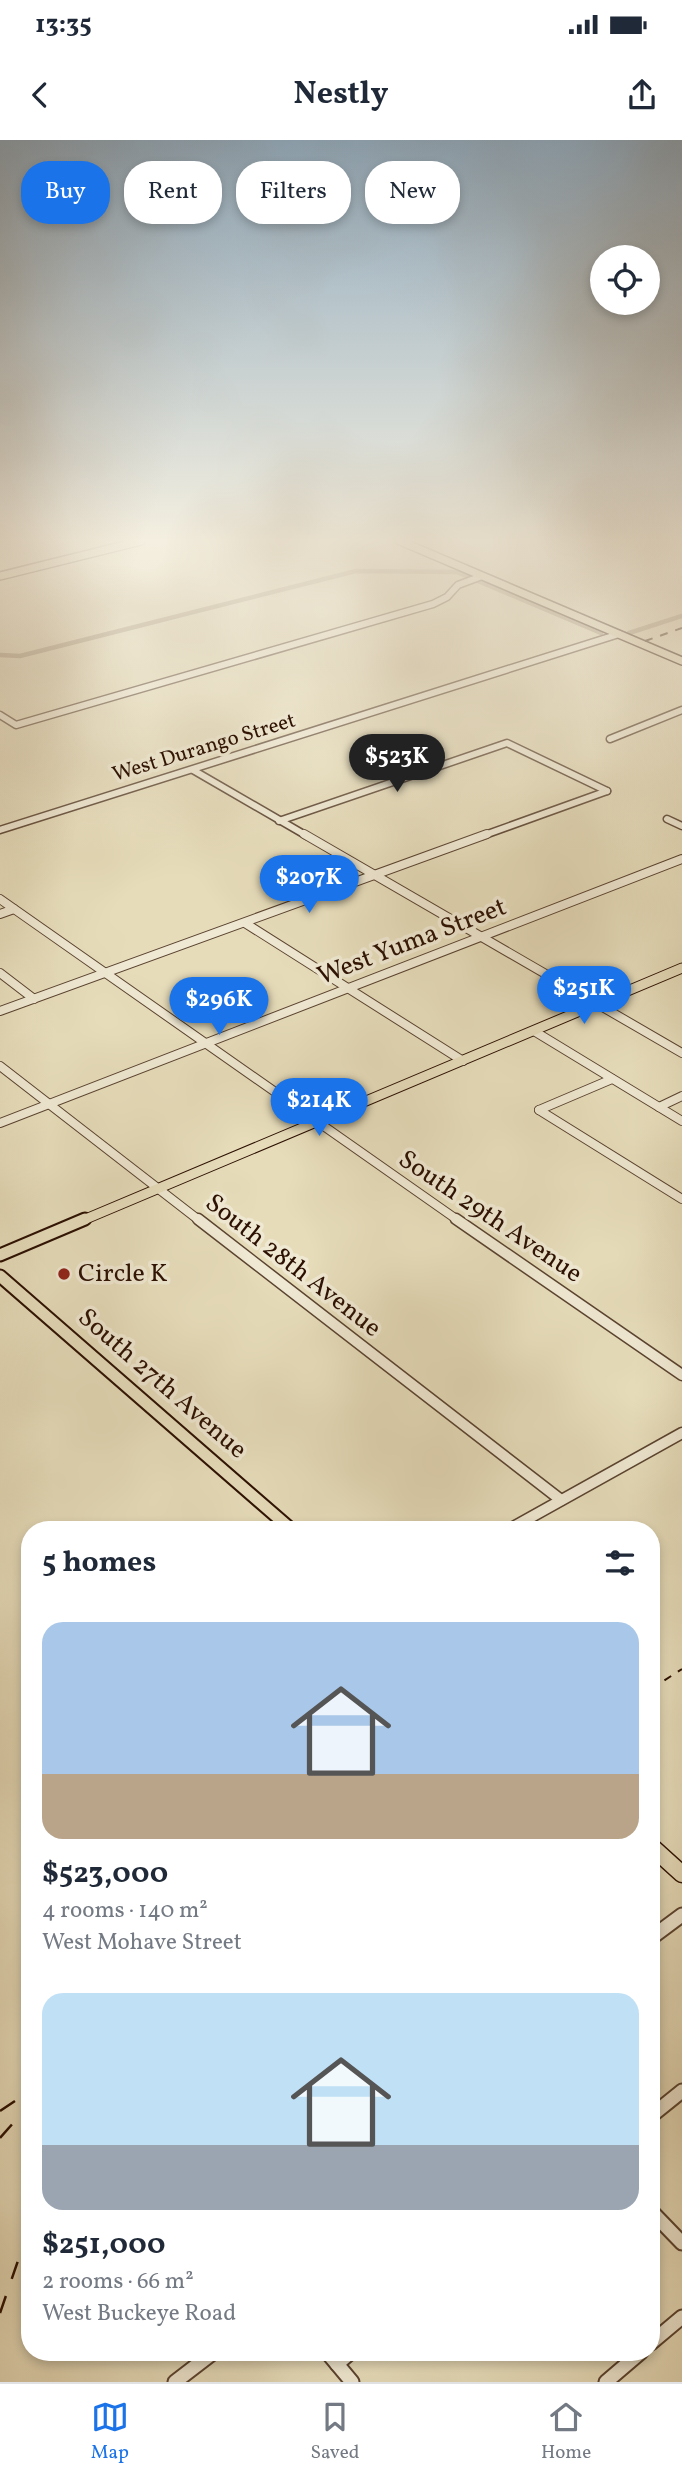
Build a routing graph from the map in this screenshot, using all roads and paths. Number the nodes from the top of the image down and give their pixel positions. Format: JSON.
{"nodes":[{"id":1,"x":290,"y":646,"type":"edge"},
{"id":2,"x":583,"y":646,"type":"edge"},
{"id":3,"x":646,"y":646,"type":"edge"},
{"id":4,"x":682,"y":661,"type":"edge"},
{"id":5,"x":682,"y":710,"type":"edge"},
{"id":6,"x":0,"y":715,"type":"edge"},
{"id":7,"x":610,"y":739,"type":"dead end"},
{"id":8,"x":192,"y":771,"type":"junction"},
{"id":9,"x":667,"y":819,"type":"dead end"},
{"id":10,"x":279,"y":821,"type":"junction"},
{"id":11,"x":682,"y":826,"type":"edge"},
{"id":12,"x":0,"y":830,"type":"edge"},
{"id":13,"x":682,"y":859,"type":"edge"},
{"id":14,"x":377,"y":876,"type":"junction"},
{"id":15,"x":0,"y":899,"type":"edge"},
{"id":16,"x":14,"y":909,"type":"junction"},
{"id":17,"x":0,"y":914,"type":"edge"},
{"id":18,"x":245,"y":923,"type":"junction"},
{"id":19,"x":483,"y":938,"type":"junction"},
{"id":20,"x":682,"y":968,"type":"edge"},
{"id":21,"x":0,"y":973,"type":"edge"},
{"id":22,"x":105,"y":974,"type":"junction"},
{"id":23,"x":348,"y":989,"type":"junction"},
{"id":24,"x":34,"y":999,"type":"junction"},
{"id":25,"x":598,"y":1004,"type":"junction"},
{"id":26,"x":0,"y":1011,"type":"edge"},
{"id":27,"x":534,"y":1031,"type":"junction"},
{"id":28,"x":205,"y":1044,"type":"junction"},
{"id":29,"x":682,"y":1053,"type":"edge"},
{"id":30,"x":463,"y":1061,"type":"junction"},
{"id":31,"x":0,"y":1066,"type":"edge"},
{"id":32,"x":4,"y":1074,"type":"edge"},
{"id":33,"x":612,"y":1079,"type":"junction"},
{"id":34,"x":682,"y":1096,"type":"edge"},
{"id":35,"x":50,"y":1104,"type":"junction"},
{"id":36,"x":659,"y":1107,"type":"junction"},
{"id":37,"x":682,"y":1121,"type":"edge"},
{"id":38,"x":0,"y":1123,"type":"edge"},
{"id":39,"x":317,"y":1123,"type":"junction"},
{"id":40,"x":157,"y":1189,"type":"junction"},
{"id":41,"x":682,"y":1199,"type":"edge"},
{"id":42,"x":0,"y":1255,"type":"edge"},
{"id":43,"x":0,"y":1276,"type":"edge"},
{"id":44,"x":682,"y":1375,"type":"edge"},
{"id":45,"x":682,"y":1433,"type":"edge"},
{"id":46,"x":561,"y":1500,"type":"junction"},
{"id":47,"x":282,"y":1521,"type":"edge"},
{"id":48,"x":525,"y":1521,"type":"edge"},
{"id":49,"x":660,"y":1854,"type":"edge"},
{"id":50,"x":682,"y":1874,"type":"edge"},
{"id":51,"x":682,"y":1916,"type":"edge"},
{"id":52,"x":660,"y":1932,"type":"edge"},
{"id":53,"x":682,"y":2091,"type":"edge"},
{"id":54,"x":660,"y":2109,"type":"edge"},
{"id":55,"x":660,"y":2220,"type":"edge"},
{"id":56,"x":682,"y":2243,"type":"edge"},
{"id":57,"x":682,"y":2317,"type":"edge"},
{"id":58,"x":660,"y":2335,"type":"edge"},
{"id":59,"x":202,"y":2361,"type":"edge"},
{"id":60,"x":334,"y":2361,"type":"edge"},
{"id":61,"x":630,"y":2361,"type":"edge"},
{"id":62,"x":175,"y":2382,"type":"edge"},
{"id":63,"x":352,"y":2382,"type":"edge"},
{"id":64,"x":606,"y":2382,"type":"edge"}],
"edges":[{"from":1,"to":6,"type":"street"},
{"from":2,"to":8,"type":"street","name":"West Durango Street"},
{"from":3,"to":4,"type":"main road"},
{"from":5,"to":7,"type":"street"},
{"from":8,"to":10,"type":"street"},
{"from":8,"to":12,"type":"street","name":"West Durango Street"},
{"from":9,"to":11,"type":"street"},
{"from":10,"to":14,"type":"street"},
{"from":10,"to":14,"type":"street"},
{"from":13,"to":19,"type":"street","name":"West Yuma Street"},
{"from":14,"to":18,"type":"street"},
{"from":14,"to":19,"type":"street"},
{"from":15,"to":16,"type":"street","name":"South 29th Avenue"},
{"from":16,"to":17,"type":"street"},
{"from":16,"to":22,"type":"street","name":"South 29th Avenue"},
{"from":18,"to":22,"type":"street"},
{"from":18,"to":23,"type":"street"},
{"from":19,"to":23,"type":"street","name":"West Yuma Street"},
{"from":19,"to":25,"type":"street"},
{"from":20,"to":25,"type":"main road"},
{"from":21,"to":24,"type":"street"},
{"from":22,"to":24,"type":"street"},
{"from":22,"to":28,"type":"street","name":"South 29th Avenue"},
{"from":23,"to":28,"type":"street","name":"West Yuma Street"},
{"from":23,"to":30,"type":"street"},
{"from":24,"to":26,"type":"street"},
{"from":25,"to":27,"type":"main road"},
{"from":25,"to":29,"type":"street"},
{"from":27,"to":30,"type":"main road"},
{"from":27,"to":33,"type":"street"},
{"from":28,"to":35,"type":"street","name":"West Yuma Street"},
{"from":28,"to":39,"type":"street","name":"South 29th Avenue"},
{"from":30,"to":39,"type":"main road"},
{"from":31,"to":32,"type":"street","name":"South 28th Avenue"},
{"from":32,"to":35,"type":"street","name":"South 28th Avenue"},
{"from":33,"to":36,"type":"street"},
{"from":33,"to":41,"type":"street"},
{"from":34,"to":36,"type":"street"},
{"from":35,"to":38,"type":"street","name":"West Yuma Street"},
{"from":35,"to":40,"type":"street","name":"South 28th Avenue"},
{"from":36,"to":37,"type":"street"},
{"from":39,"to":40,"type":"main road"},
{"from":39,"to":44,"type":"street","name":"South 29th Avenue"},
{"from":40,"to":42,"type":"main road"},
{"from":40,"to":46,"type":"street","name":"South 28th Avenue"},
{"from":43,"to":47,"type":"main road","name":"South 27th Avenue"},
{"from":45,"to":46,"type":"street"},
{"from":46,"to":48,"type":"street"},
{"from":49,"to":50,"type":"main road"},
{"from":51,"to":52,"type":"street"},
{"from":53,"to":54,"type":"street"},
{"from":55,"to":56,"type":"street"},
{"from":57,"to":58,"type":"street"},
{"from":59,"to":62,"type":"street"},
{"from":60,"to":63,"type":"street"},
{"from":61,"to":64,"type":"street"}]}
